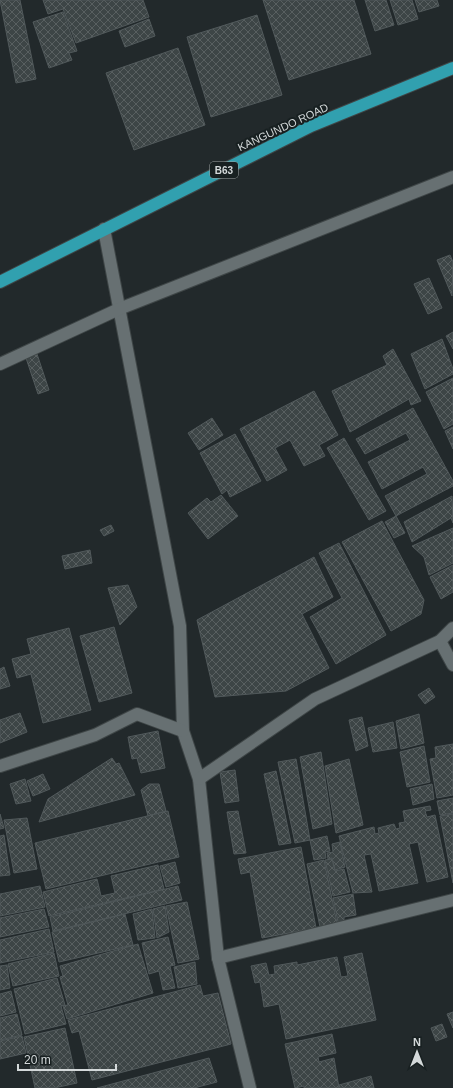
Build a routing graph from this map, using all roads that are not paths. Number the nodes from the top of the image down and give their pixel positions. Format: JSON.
{"nodes":[{"id":1,"x":453,"y":68,"type":"edge"},
{"id":2,"x":453,"y":177,"type":"edge"},
{"id":3,"x":104,"y":229,"type":"junction"},
{"id":4,"x":0,"y":282,"type":"edge"},
{"id":5,"x":119,"y":309,"type":"junction"},
{"id":6,"x":0,"y":364,"type":"edge"},
{"id":7,"x":453,"y":628,"type":"edge"},
{"id":8,"x":440,"y":640,"type":"junction"},
{"id":9,"x":453,"y":665,"type":"edge"},
{"id":10,"x":183,"y":731,"type":"junction"},
{"id":11,"x":0,"y":766,"type":"edge"},
{"id":12,"x":199,"y":779,"type":"junction"},
{"id":13,"x":453,"y":900,"type":"edge"},
{"id":14,"x":218,"y":958,"type":"junction"},
{"id":15,"x":250,"y":1088,"type":"edge"}],
"edges":[{"from":1,"to":3,"type":"highway","name":"KANGUNDO ROAD","number":"B63"},
{"from":2,"to":5,"type":"street"},
{"from":3,"to":4,"type":"highway","name":"KANGUNDO ROAD","number":"B63"},
{"from":3,"to":5,"type":"street"},
{"from":5,"to":6,"type":"street"},
{"from":5,"to":10,"type":"street"},
{"from":7,"to":8,"type":"street"},
{"from":8,"to":9,"type":"street"},
{"from":8,"to":12,"type":"street"},
{"from":10,"to":11,"type":"street"},
{"from":10,"to":12,"type":"street"},
{"from":12,"to":14,"type":"street"},
{"from":13,"to":14,"type":"street"},
{"from":14,"to":15,"type":"street"}]}
